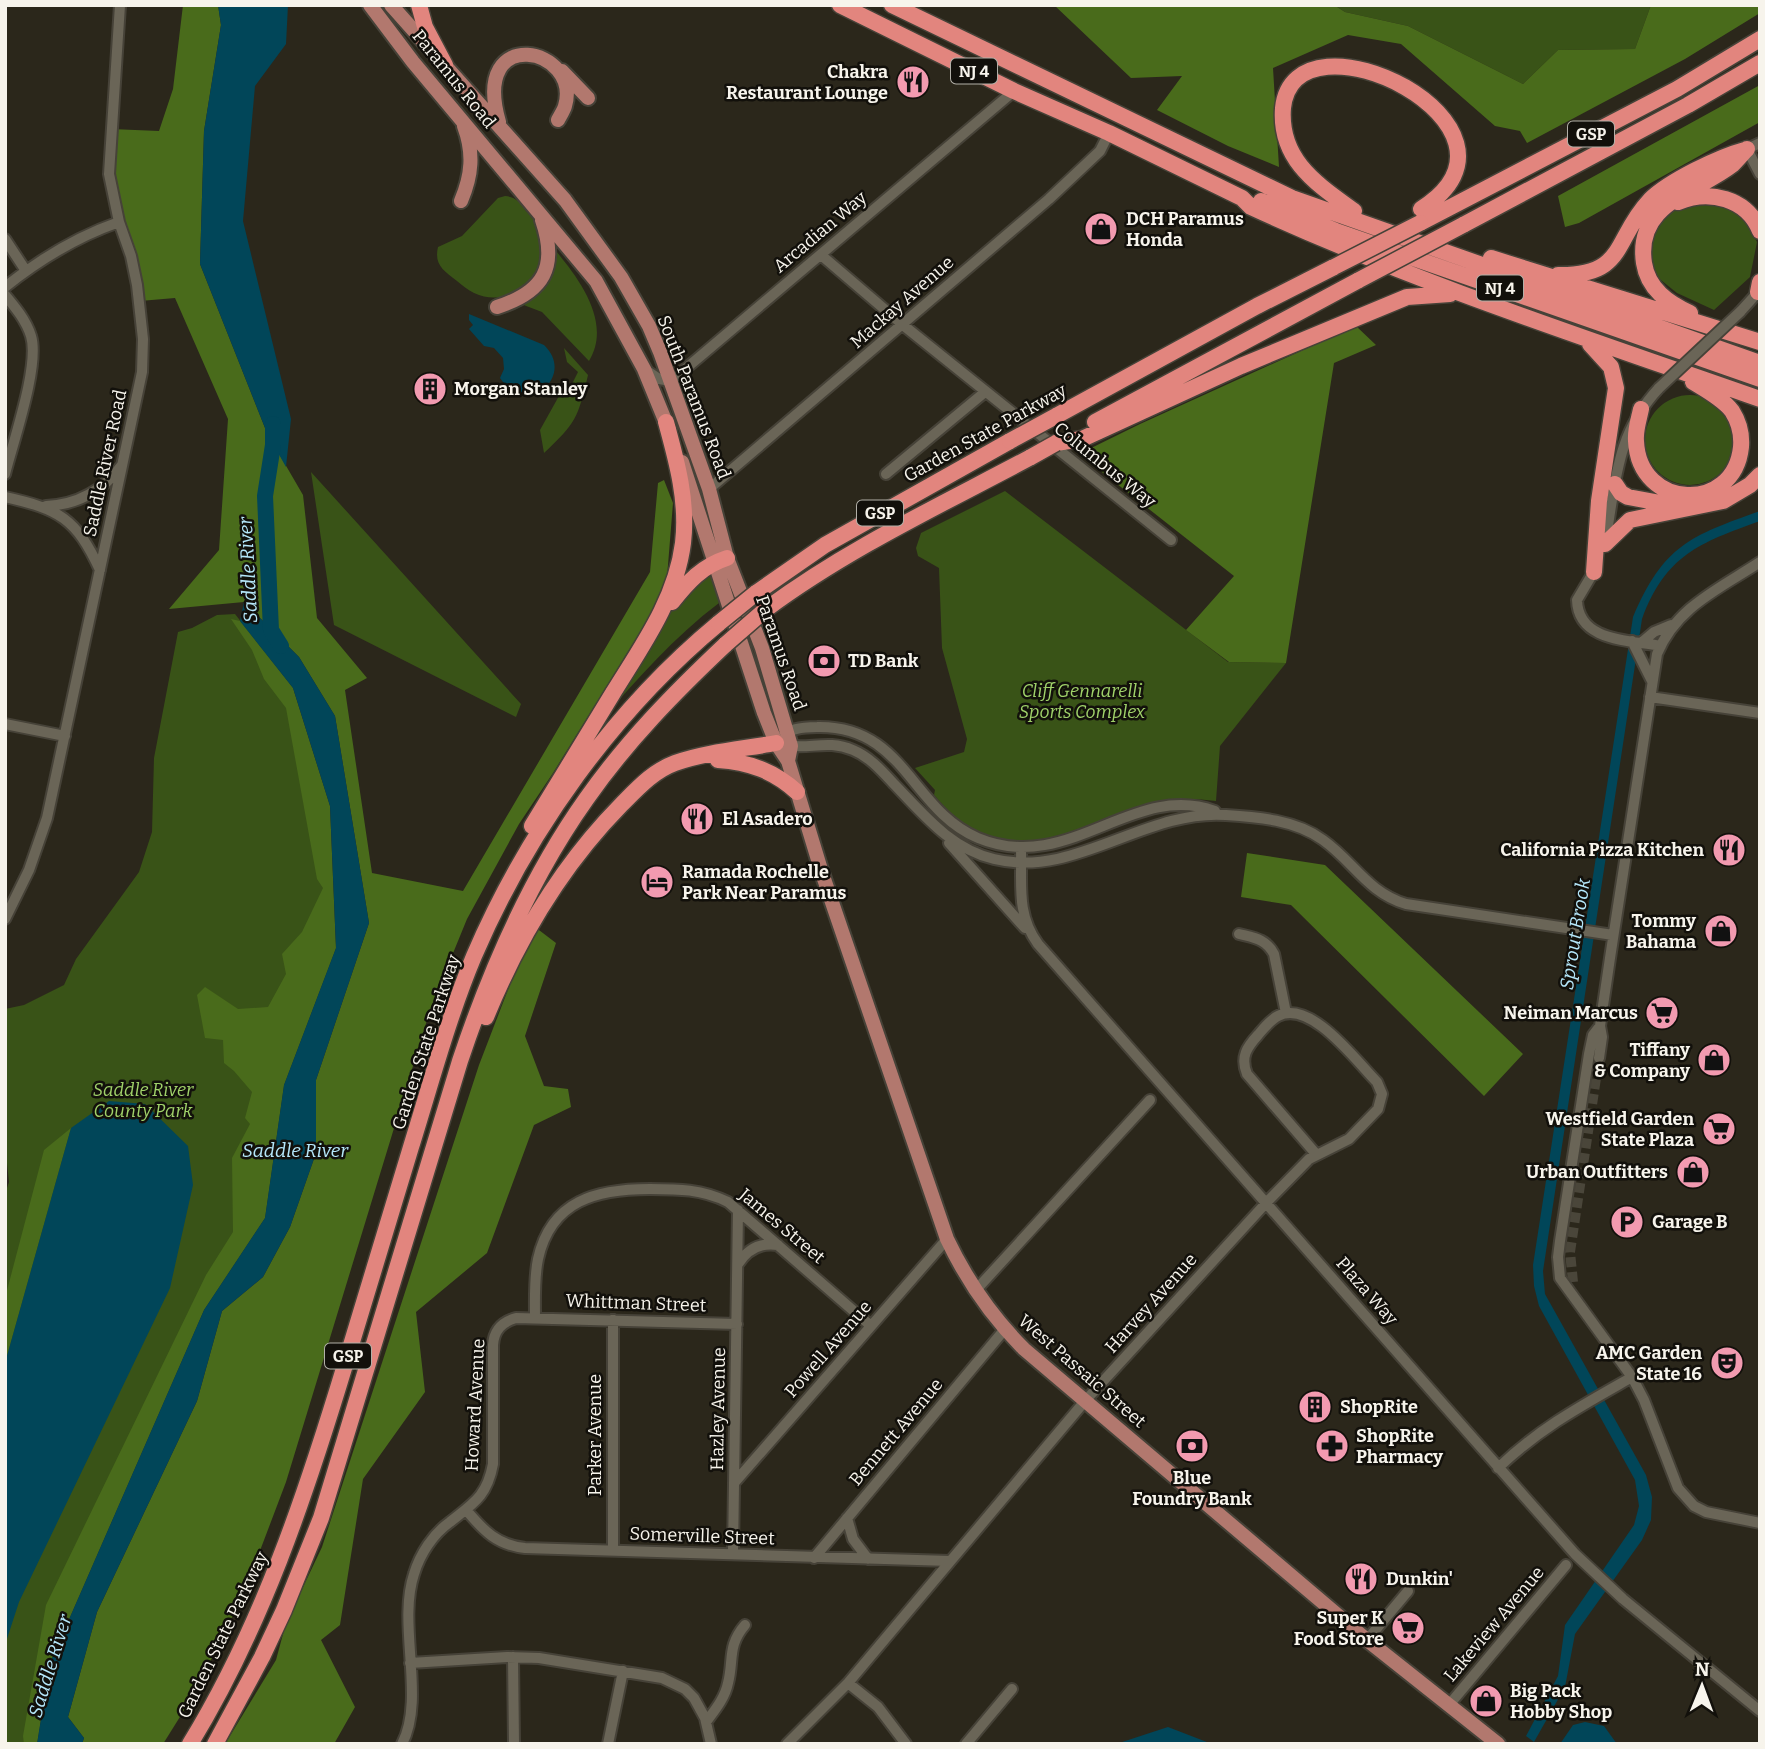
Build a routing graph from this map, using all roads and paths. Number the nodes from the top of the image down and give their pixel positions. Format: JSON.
{"nodes":[{"id":1,"x":120,"y":5,"type":"edge"},
{"id":2,"x":370,"y":5,"type":"edge"},
{"id":3,"x":391,"y":5,"type":"edge"},
{"id":4,"x":419,"y":5,"type":"edge"},
{"id":5,"x":840,"y":5,"type":"edge"},
{"id":6,"x":892,"y":5,"type":"edge"},
{"id":7,"x":1760,"y":39,"type":"edge"},
{"id":8,"x":1332,"y":50,"type":"dead end"},
{"id":9,"x":1362,"y":54,"type":"dead end"},
{"id":10,"x":1760,"y":63,"type":"edge"},
{"id":11,"x":445,"y":65,"type":"junction"},
{"id":12,"x":558,"y":68,"type":"junction"},
{"id":13,"x":1014,"y":90,"type":"junction"},
{"id":14,"x":588,"y":98,"type":"dead end"},
{"id":15,"x":461,"y":118,"type":"junction"},
{"id":16,"x":558,"y":120,"type":"dead end"},
{"id":17,"x":500,"y":127,"type":"junction"},
{"id":18,"x":1109,"y":133,"type":"junction"},
{"id":19,"x":1753,"y":146,"type":"edge"},
{"id":20,"x":529,"y":160,"type":"joint"},
{"id":21,"x":1760,"y":174,"type":"edge"},
{"id":22,"x":509,"y":176,"type":"joint"},
{"id":23,"x":1256,"y":180,"type":"junction"},
{"id":24,"x":1242,"y":198,"type":"junction"},
{"id":25,"x":461,"y":201,"type":"dead end"},
{"id":26,"x":1354,"y":211,"type":"junction"},
{"id":27,"x":539,"y":212,"type":"junction"},
{"id":28,"x":1658,"y":214,"type":"junction"},
{"id":29,"x":1420,"y":216,"type":"junction"},
{"id":30,"x":119,"y":222,"type":"junction"},
{"id":31,"x":1760,"y":231,"type":"edge"},
{"id":32,"x":5,"y":239,"type":"edge"},
{"id":33,"x":821,"y":255,"type":"junction"},
{"id":34,"x":26,"y":271,"type":"junction"},
{"id":35,"x":1539,"y":274,"type":"junction"},
{"id":36,"x":5,"y":288,"type":"edge"},
{"id":37,"x":1759,"y":288,"type":"edge"},
{"id":38,"x":1460,"y":294,"type":"junction"},
{"id":39,"x":5,"y":295,"type":"edge"},
{"id":40,"x":497,"y":307,"type":"dead end"},
{"id":41,"x":903,"y":325,"type":"junction"},
{"id":42,"x":1737,"y":335,"type":"junction"},
{"id":43,"x":1583,"y":338,"type":"junction"},
{"id":44,"x":1760,"y":342,"type":"edge"},
{"id":45,"x":1760,"y":363,"type":"edge"},
{"id":46,"x":1663,"y":365,"type":"junction"},
{"id":47,"x":644,"y":369,"type":"junction"},
{"id":48,"x":1760,"y":379,"type":"edge"},
{"id":49,"x":671,"y":381,"type":"junction"},
{"id":50,"x":985,"y":391,"type":"junction"},
{"id":51,"x":1760,"y":399,"type":"edge"},
{"id":52,"x":1641,"y":408,"type":"junction"},
{"id":53,"x":666,"y":422,"type":"junction"},
{"id":54,"x":1078,"y":436,"type":"junction"},
{"id":55,"x":123,"y":463,"type":"junction"},
{"id":56,"x":5,"y":474,"type":"edge"},
{"id":57,"x":886,"y":474,"type":"dead end"},
{"id":58,"x":1760,"y":475,"type":"edge"},
{"id":59,"x":1615,"y":484,"type":"junction"},
{"id":60,"x":709,"y":489,"type":"junction"},
{"id":61,"x":5,"y":498,"type":"edge"},
{"id":62,"x":44,"y":506,"type":"junction"},
{"id":63,"x":1690,"y":508,"type":"junction"},
{"id":64,"x":1171,"y":540,"type":"dead end"},
{"id":65,"x":1605,"y":544,"type":"junction"},
{"id":66,"x":721,"y":560,"type":"junction"},
{"id":67,"x":1760,"y":562,"type":"edge"},
{"id":68,"x":100,"y":570,"type":"junction"},
{"id":69,"x":1594,"y":572,"type":"junction"},
{"id":70,"x":1673,"y":624,"type":"junction"},
{"id":71,"x":648,"y":635,"type":"junction"},
{"id":72,"x":1637,"y":646,"type":"junction"},
{"id":73,"x":1661,"y":646,"type":"junction"},
{"id":74,"x":1652,"y":681,"type":"junction"},
{"id":75,"x":1650,"y":697,"type":"junction"},
{"id":76,"x":1760,"y":713,"type":"edge"},
{"id":77,"x":5,"y":724,"type":"edge"},
{"id":78,"x":65,"y":736,"type":"junction"},
{"id":79,"x":785,"y":746,"type":"junction"},
{"id":80,"x":695,"y":758,"type":"junction"},
{"id":81,"x":797,"y":792,"type":"junction"},
{"id":82,"x":803,"y":813,"type":"joint"},
{"id":83,"x":1226,"y":815,"type":"junction"},
{"id":84,"x":1115,"y":822,"type":"junction"},
{"id":85,"x":934,"y":825,"type":"junction"},
{"id":86,"x":1121,"y":837,"type":"junction"},
{"id":87,"x":1021,"y":849,"type":"junction"},
{"id":88,"x":1021,"y":864,"type":"junction"},
{"id":89,"x":5,"y":919,"type":"edge"},
{"id":90,"x":1240,"y":934,"type":"dead end"},
{"id":91,"x":1613,"y":935,"type":"junction"},
{"id":92,"x":1038,"y":944,"type":"junction"},
{"id":93,"x":475,"y":956,"type":"junction"},
{"id":94,"x":1286,"y":1013,"type":"junction"},
{"id":95,"x":1600,"y":1026,"type":"junction"},
{"id":96,"x":1600,"y":1058,"type":"tunnel mouth"},
{"id":97,"x":1150,"y":1100,"type":"dead end"},
{"id":98,"x":1316,"y":1154,"type":"junction"},
{"id":99,"x":432,"y":1157,"type":"junction"},
{"id":100,"x":1266,"y":1203,"type":"junction"},
{"id":101,"x":738,"y":1210,"type":"junction"},
{"id":102,"x":947,"y":1239,"type":"junction"},
{"id":103,"x":778,"y":1245,"type":"junction"},
{"id":104,"x":738,"y":1264,"type":"junction"},
{"id":105,"x":1573,"y":1282,"type":"tunnel mouth"},
{"id":106,"x":975,"y":1291,"type":"junction"},
{"id":107,"x":1582,"y":1308,"type":"junction"},
{"id":108,"x":535,"y":1318,"type":"junction"},
{"id":109,"x":613,"y":1320,"type":"junction"},
{"id":110,"x":737,"y":1324,"type":"junction"},
{"id":111,"x":871,"y":1326,"type":"junction"},
{"id":112,"x":1004,"y":1329,"type":"junction"},
{"id":113,"x":1632,"y":1377,"type":"junction"},
{"id":114,"x":1085,"y":1401,"type":"junction"},
{"id":115,"x":1497,"y":1468,"type":"junction"},
{"id":116,"x":735,"y":1482,"type":"junction"},
{"id":117,"x":467,"y":1511,"type":"junction"},
{"id":118,"x":847,"y":1518,"type":"junction"},
{"id":119,"x":1760,"y":1523,"type":"edge"},
{"id":120,"x":613,"y":1550,"type":"junction"},
{"id":121,"x":733,"y":1553,"type":"junction"},
{"id":122,"x":814,"y":1558,"type":"junction"},
{"id":123,"x":868,"y":1559,"type":"junction"},
{"id":124,"x":950,"y":1561,"type":"junction"},
{"id":125,"x":1566,"y":1565,"type":"dead end"},
{"id":126,"x":1408,"y":1591,"type":"dead end"},
{"id":127,"x":745,"y":1626,"type":"dead end"},
{"id":128,"x":1367,"y":1640,"type":"junction"},
{"id":129,"x":513,"y":1657,"type":"junction"},
{"id":130,"x":410,"y":1663,"type":"junction"},
{"id":131,"x":623,"y":1671,"type":"junction"},
{"id":132,"x":848,"y":1683,"type":"junction"},
{"id":133,"x":1012,"y":1689,"type":"dead end"},
{"id":134,"x":1449,"y":1705,"type":"junction"},
{"id":135,"x":1760,"y":1712,"type":"edge"},
{"id":136,"x":706,"y":1722,"type":"junction"},
{"id":137,"x":190,"y":1744,"type":"edge"},
{"id":138,"x":215,"y":1744,"type":"edge"},
{"id":139,"x":402,"y":1744,"type":"edge"},
{"id":140,"x":514,"y":1744,"type":"edge"},
{"id":141,"x":608,"y":1744,"type":"edge"},
{"id":142,"x":711,"y":1744,"type":"edge"},
{"id":143,"x":787,"y":1744,"type":"edge"},
{"id":144,"x":906,"y":1744,"type":"edge"},
{"id":145,"x":966,"y":1744,"type":"edge"},
{"id":146,"x":1498,"y":1744,"type":"edge"}],
"edges":[{"from":1,"to":30,"type":"street","name":"Saddle River Road"},
{"from":2,"to":15,"type":"main road","name":"Paramus Road"},
{"from":3,"to":11,"type":"main road","name":"Paramus Road"},
{"from":4,"to":11,"type":"highway"},
{"from":5,"to":13,"type":"highway","number":"NJ 4"},
{"from":6,"to":23,"type":"highway","number":"NJ 4"},
{"from":7,"to":29,"type":"highway","number":"GSP"},
{"from":8,"to":26,"type":"highway"},
{"from":9,"to":29,"type":"highway"},
{"from":10,"to":54,"type":"highway","number":"GSP","bridge":true},
{"from":11,"to":17,"type":"main road","name":"Paramus Road"},
{"from":12,"to":14,"type":"main road"},
{"from":12,"to":16,"type":"main road"},
{"from":12,"to":17,"type":"main road"},
{"from":13,"to":18,"type":"highway","number":"NJ 4"},
{"from":13,"to":33,"type":"street","name":"Arcadian Way"},
{"from":15,"to":22,"type":"main road","name":"Paramus Road"},
{"from":15,"to":25,"type":"main road"},
{"from":17,"to":20,"type":"main road","name":"Paramus Road"},
{"from":18,"to":24,"type":"highway","number":"NJ 4"},
{"from":18,"to":41,"type":"street","name":"Mackay Avenue"},
{"from":19,"to":21,"type":"street"},
{"from":19,"to":28,"type":"highway"},
{"from":19,"to":35,"type":"highway"},
{"from":20,"to":49,"type":"main road","name":"South Paramus Road"},
{"from":22,"to":27,"type":"main road","name":"South Paramus Road"},
{"from":23,"to":26,"type":"highway"},
{"from":23,"to":45,"type":"highway","number":"NJ 4"},
{"from":24,"to":38,"type":"highway"},
{"from":24,"to":48,"type":"highway","number":"NJ 4"},
{"from":26,"to":35,"type":"highway"},
{"from":27,"to":40,"type":"main road"},
{"from":27,"to":47,"type":"main road","name":"South Paramus Road"},
{"from":28,"to":31,"type":"highway"},
{"from":28,"to":42,"type":"highway"},
{"from":29,"to":93,"type":"highway","name":"Garden State Parkway","number":"GSP","bridge":true},
{"from":30,"to":34,"type":"street"},
{"from":30,"to":55,"type":"street","name":"Saddle River Road"},
{"from":32,"to":34,"type":"street"},
{"from":33,"to":41,"type":"street","name":"Columbus Way"},
{"from":33,"to":49,"type":"street","name":"Arcadian Way"},
{"from":34,"to":36,"type":"street"},
{"from":35,"to":42,"type":"highway"},
{"from":37,"to":52,"type":"street","bridge":true},
{"from":38,"to":43,"type":"highway"},
{"from":38,"to":54,"type":"highway"},
{"from":39,"to":56,"type":"street"},
{"from":41,"to":50,"type":"street","name":"Columbus Way"},
{"from":41,"to":60,"type":"street","name":"Mackay Avenue"},
{"from":42,"to":44,"type":"highway"},
{"from":43,"to":46,"type":"highway"},
{"from":43,"to":69,"type":"highway"},
{"from":46,"to":51,"type":"highway"},
{"from":46,"to":52,"type":"highway"},
{"from":47,"to":49,"type":"street"},
{"from":47,"to":53,"type":"main road","name":"South Paramus Road"},
{"from":49,"to":60,"type":"main road","name":"South Paramus Road"},
{"from":50,"to":57,"type":"street"},
{"from":50,"to":64,"type":"street","name":"Columbus Way"},
{"from":52,"to":59,"type":"street"},
{"from":53,"to":66,"type":"main road","name":"South Paramus Road"},
{"from":53,"to":71,"type":"highway"},
{"from":54,"to":99,"type":"highway","number":"GSP","bridge":true},
{"from":55,"to":62,"type":"street"},
{"from":55,"to":68,"type":"street","name":"Saddle River Road"},
{"from":58,"to":63,"type":"highway"},
{"from":59,"to":63,"type":"highway"},
{"from":59,"to":65,"type":"street"},
{"from":60,"to":66,"type":"main road","name":"South Paramus Road"},
{"from":61,"to":62,"type":"street"},
{"from":62,"to":68,"type":"street"},
{"from":63,"to":65,"type":"highway"},
{"from":65,"to":69,"type":"street"},
{"from":66,"to":71,"type":"highway"},
{"from":66,"to":79,"type":"main road","name":"Paramus Road"},
{"from":67,"to":70,"type":"street"},
{"from":68,"to":78,"type":"street","name":"Saddle River Road"},
{"from":69,"to":72,"type":"street"},
{"from":70,"to":72,"type":"street"},
{"from":70,"to":73,"type":"street"},
{"from":71,"to":93,"type":"highway"},
{"from":72,"to":73,"type":"street"},
{"from":72,"to":74,"type":"street"},
{"from":73,"to":74,"type":"street"},
{"from":74,"to":75,"type":"street"},
{"from":75,"to":76,"type":"street"},
{"from":75,"to":91,"type":"street"},
{"from":77,"to":78,"type":"street"},
{"from":78,"to":89,"type":"street","name":"Saddle River Road"},
{"from":79,"to":80,"type":"highway"},
{"from":79,"to":81,"type":"main road","name":"Paramus Road"},
{"from":79,"to":85,"type":"street"},
{"from":79,"to":87,"type":"street"},
{"from":80,"to":81,"type":"highway"},
{"from":80,"to":99,"type":"highway"},
{"from":81,"to":82,"type":"main road","name":"Paramus Road"},
{"from":82,"to":102,"type":"main road","name":"West Passaic Street"},
{"from":83,"to":84,"type":"street"},
{"from":83,"to":86,"type":"street"},
{"from":83,"to":91,"type":"street"},
{"from":84,"to":86,"type":"street"},
{"from":84,"to":87,"type":"street"},
{"from":85,"to":88,"type":"street"},
{"from":85,"to":92,"type":"street"},
{"from":86,"to":88,"type":"street"},
{"from":87,"to":88,"type":"street","name":"Plaza Way"},
{"from":88,"to":92,"type":"street","name":"Plaza Way"},
{"from":90,"to":94,"type":"street"},
{"from":91,"to":95,"type":"street"},
{"from":92,"to":100,"type":"street","name":"Plaza Way"},
{"from":93,"to":137,"type":"highway","name":"Garden State Parkway","number":"GSP"},
{"from":94,"to":98,"type":"street"},
{"from":94,"to":98,"type":"street","name":"Harvey Avenue"},
{"from":95,"to":96,"type":"street"},
{"from":95,"to":107,"type":"street"},
{"from":97,"to":106,"type":"street"},
{"from":98,"to":100,"type":"street","name":"Harvey Avenue"},
{"from":99,"to":138,"type":"highway","number":"GSP"},
{"from":100,"to":114,"type":"street","name":"Harvey Avenue"},
{"from":100,"to":115,"type":"street","name":"Plaza Way"},
{"from":101,"to":103,"type":"street","name":"James Street"},
{"from":101,"to":104,"type":"street","name":"Hazley Avenue"},
{"from":101,"to":108,"type":"street","name":"James Street"},
{"from":102,"to":106,"type":"main road","name":"West Passaic Street"},
{"from":102,"to":111,"type":"street","name":"Powell Avenue"},
{"from":103,"to":104,"type":"street"},
{"from":103,"to":111,"type":"street","name":"James Street"},
{"from":104,"to":110,"type":"street","name":"Hazley Avenue"},
{"from":105,"to":107,"type":"street"},
{"from":106,"to":112,"type":"main road","name":"West Passaic Street"},
{"from":107,"to":113,"type":"street"},
{"from":108,"to":109,"type":"street","name":"Whittman Street"},
{"from":108,"to":117,"type":"street","name":"Howard Avenue"},
{"from":109,"to":110,"type":"street","name":"Whittman Street"},
{"from":109,"to":120,"type":"street","name":"Parker Avenue"},
{"from":110,"to":116,"type":"street","name":"Hazley Avenue"},
{"from":111,"to":116,"type":"street","name":"Powell Avenue"},
{"from":112,"to":114,"type":"main road","name":"West Passaic Street"},
{"from":112,"to":118,"type":"street","name":"Bennett Avenue"},
{"from":113,"to":115,"type":"street"},
{"from":113,"to":119,"type":"street"},
{"from":114,"to":124,"type":"street","name":"Harvey Avenue"},
{"from":114,"to":128,"type":"main road","name":"West Passaic Street"},
{"from":115,"to":135,"type":"street","name":"Plaza Way"},
{"from":116,"to":121,"type":"street","name":"Hazley Avenue"},
{"from":117,"to":120,"type":"street","name":"Somerville Street"},
{"from":117,"to":130,"type":"street","name":"Howard Avenue"},
{"from":118,"to":122,"type":"street","name":"Bennett Avenue"},
{"from":118,"to":123,"type":"street"},
{"from":120,"to":121,"type":"street","name":"Somerville Street"},
{"from":121,"to":122,"type":"street","name":"Somerville Street"},
{"from":122,"to":123,"type":"street","name":"Somerville Street"},
{"from":123,"to":124,"type":"street","name":"Somerville Street"},
{"from":124,"to":132,"type":"street","name":"Harvey Avenue"},
{"from":125,"to":134,"type":"street","name":"Lakeview Avenue"},
{"from":126,"to":128,"type":"street"},
{"from":127,"to":136,"type":"street"},
{"from":128,"to":134,"type":"main road","name":"West Passaic Street"},
{"from":129,"to":130,"type":"street"},
{"from":129,"to":131,"type":"street"},
{"from":129,"to":140,"type":"street"},
{"from":130,"to":139,"type":"street","name":"Howard Avenue"},
{"from":131,"to":136,"type":"street"},
{"from":131,"to":141,"type":"street"},
{"from":132,"to":143,"type":"street","name":"Harvey Avenue"},
{"from":132,"to":144,"type":"street"},
{"from":133,"to":145,"type":"street"},
{"from":134,"to":146,"type":"main road","name":"West Passaic Street"},
{"from":136,"to":142,"type":"street"}]}
